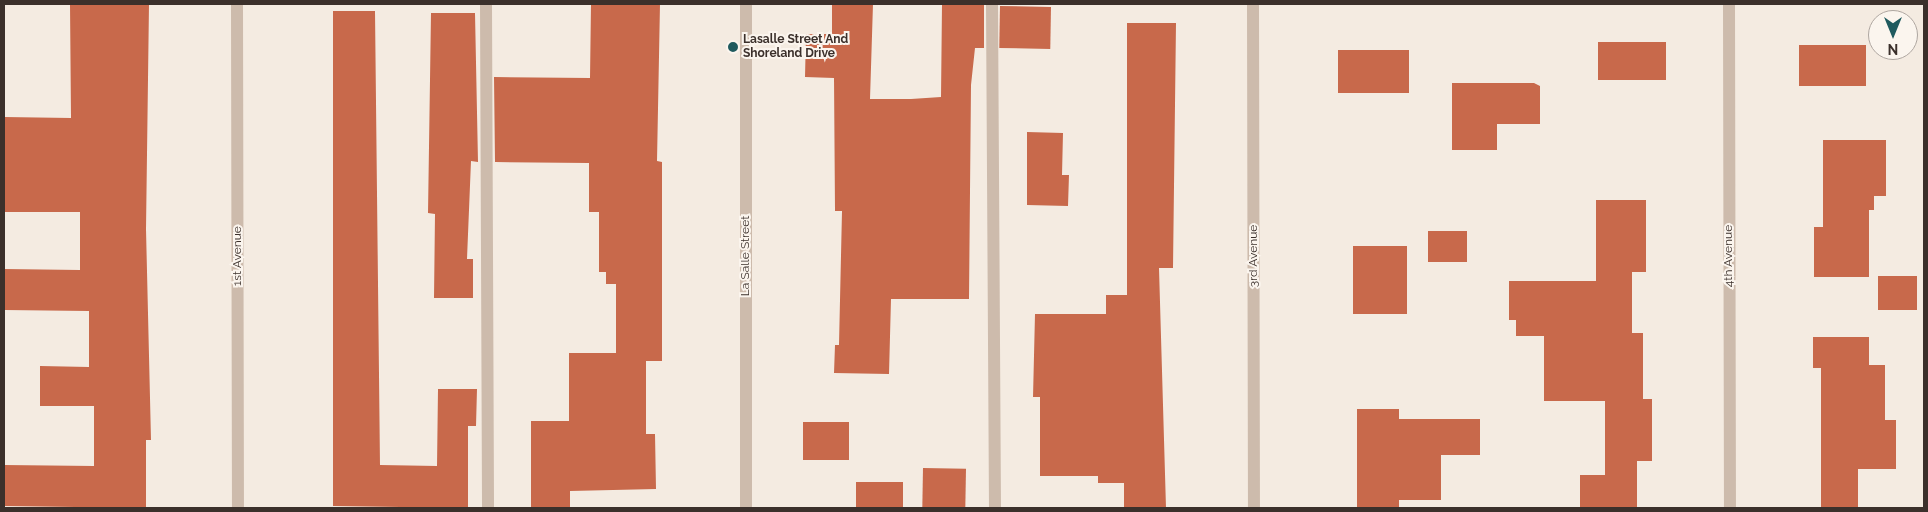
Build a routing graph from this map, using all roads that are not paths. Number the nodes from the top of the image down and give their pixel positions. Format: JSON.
{"nodes":[{"id":1,"x":237,"y":4,"type":"edge"},
{"id":2,"x":486,"y":4,"type":"edge"},
{"id":3,"x":746,"y":4,"type":"edge"},
{"id":4,"x":992,"y":4,"type":"edge"},
{"id":5,"x":1253,"y":4,"type":"edge"},
{"id":6,"x":1729,"y":4,"type":"edge"},
{"id":7,"x":238,"y":508,"type":"edge"},
{"id":8,"x":488,"y":508,"type":"edge"},
{"id":9,"x":746,"y":508,"type":"edge"},
{"id":10,"x":995,"y":508,"type":"edge"},
{"id":11,"x":1254,"y":508,"type":"edge"},
{"id":12,"x":1730,"y":508,"type":"edge"}],
"edges":[{"from":1,"to":7,"type":"street","name":"1st Avenue"},
{"from":2,"to":8,"type":"street"},
{"from":3,"to":9,"type":"street","name":"La Salle Street"},
{"from":4,"to":10,"type":"street"},
{"from":5,"to":11,"type":"street","name":"3rd Avenue"},
{"from":6,"to":12,"type":"street","name":"4th Avenue"}]}
